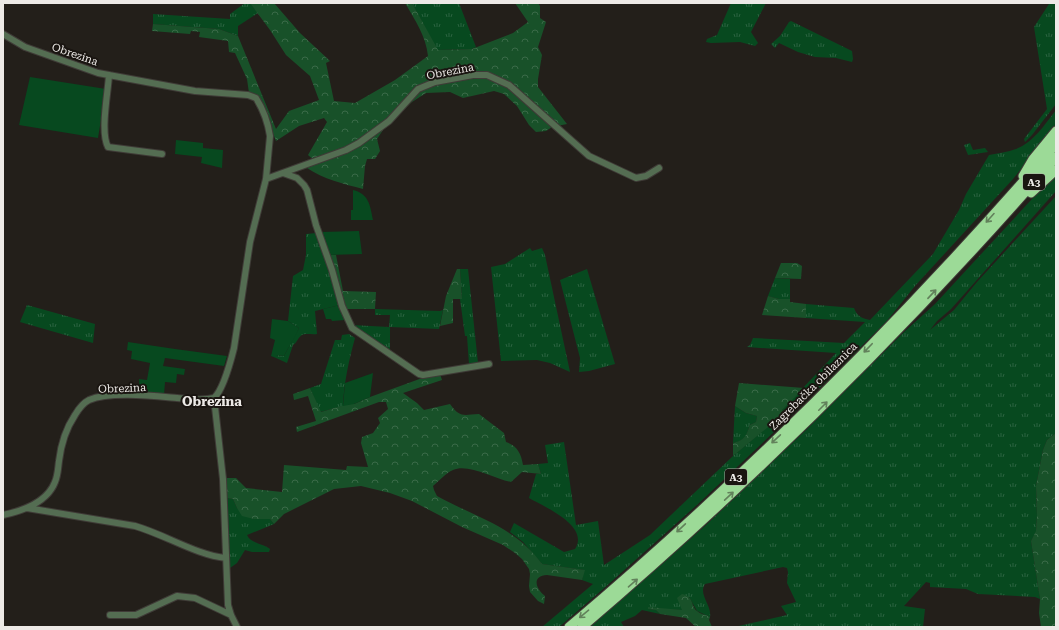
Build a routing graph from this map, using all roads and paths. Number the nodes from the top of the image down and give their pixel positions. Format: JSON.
{"nodes":[{"id":1,"x":3,"y":34,"type":"edge"},
{"id":2,"x":109,"y":75,"type":"junction"},
{"id":3,"x":1056,"y":131,"type":"edge"},
{"id":4,"x":1056,"y":144,"type":"edge"},
{"id":5,"x":162,"y":154,"type":"dead end"},
{"id":6,"x":1056,"y":157,"type":"edge"},
{"id":7,"x":659,"y":168,"type":"dead end"},
{"id":8,"x":1056,"y":170,"type":"edge"},
{"id":9,"x":283,"y":174,"type":"junction"},
{"id":10,"x":266,"y":179,"type":"junction"},
{"id":11,"x":1016,"y":190,"type":"junction"},
{"id":12,"x":1011,"y":208,"type":"junction"},
{"id":13,"x":489,"y":364,"type":"dead end"},
{"id":14,"x":214,"y":398,"type":"junction"},
{"id":15,"x":27,"y":508,"type":"junction"},
{"id":16,"x":3,"y":515,"type":"edge"},
{"id":17,"x":226,"y":558,"type":"junction"},
{"id":18,"x":110,"y":615,"type":"dead end"},
{"id":19,"x":231,"y":615,"type":"junction"},
{"id":20,"x":235,"y":626,"type":"edge"},
{"id":21,"x":569,"y":627,"type":"edge"},
{"id":22,"x":582,"y":627,"type":"edge"}],
"edges":[{"from":1,"to":2,"type":"street","name":"Obrezina"},
{"from":2,"to":5,"type":"street","name":"Obrezina"},
{"from":2,"to":10,"type":"street","name":"Obrezina"},
{"from":3,"to":11,"type":"highway"},
{"from":4,"to":11,"type":"highway","name":"Zagrebačka obilaznica","number":"A3"},
{"from":6,"to":12,"type":"highway","name":"Zagrebačka obilaznica","number":"A3"},
{"from":7,"to":9,"type":"street","name":"Obrezina"},
{"from":8,"to":12,"type":"highway"},
{"from":9,"to":10,"type":"street","name":"Obrezina"},
{"from":9,"to":13,"type":"street"},
{"from":10,"to":14,"type":"street","name":"Obrezina"},
{"from":11,"to":21,"type":"highway","name":"Zagrebačka obilaznica","number":"A3","one_way":true},
{"from":22,"to":12,"type":"highway","name":"Zagrebačka obilaznica","number":"A3","one_way":true},
{"from":14,"to":15,"type":"street","name":"Obrezina"},
{"from":14,"to":17,"type":"street"},
{"from":15,"to":16,"type":"street","name":"Obrezina"},
{"from":15,"to":17,"type":"street","name":"Obrezina"},
{"from":17,"to":19,"type":"street"},
{"from":18,"to":19,"type":"street"},
{"from":19,"to":20,"type":"street"}]}
